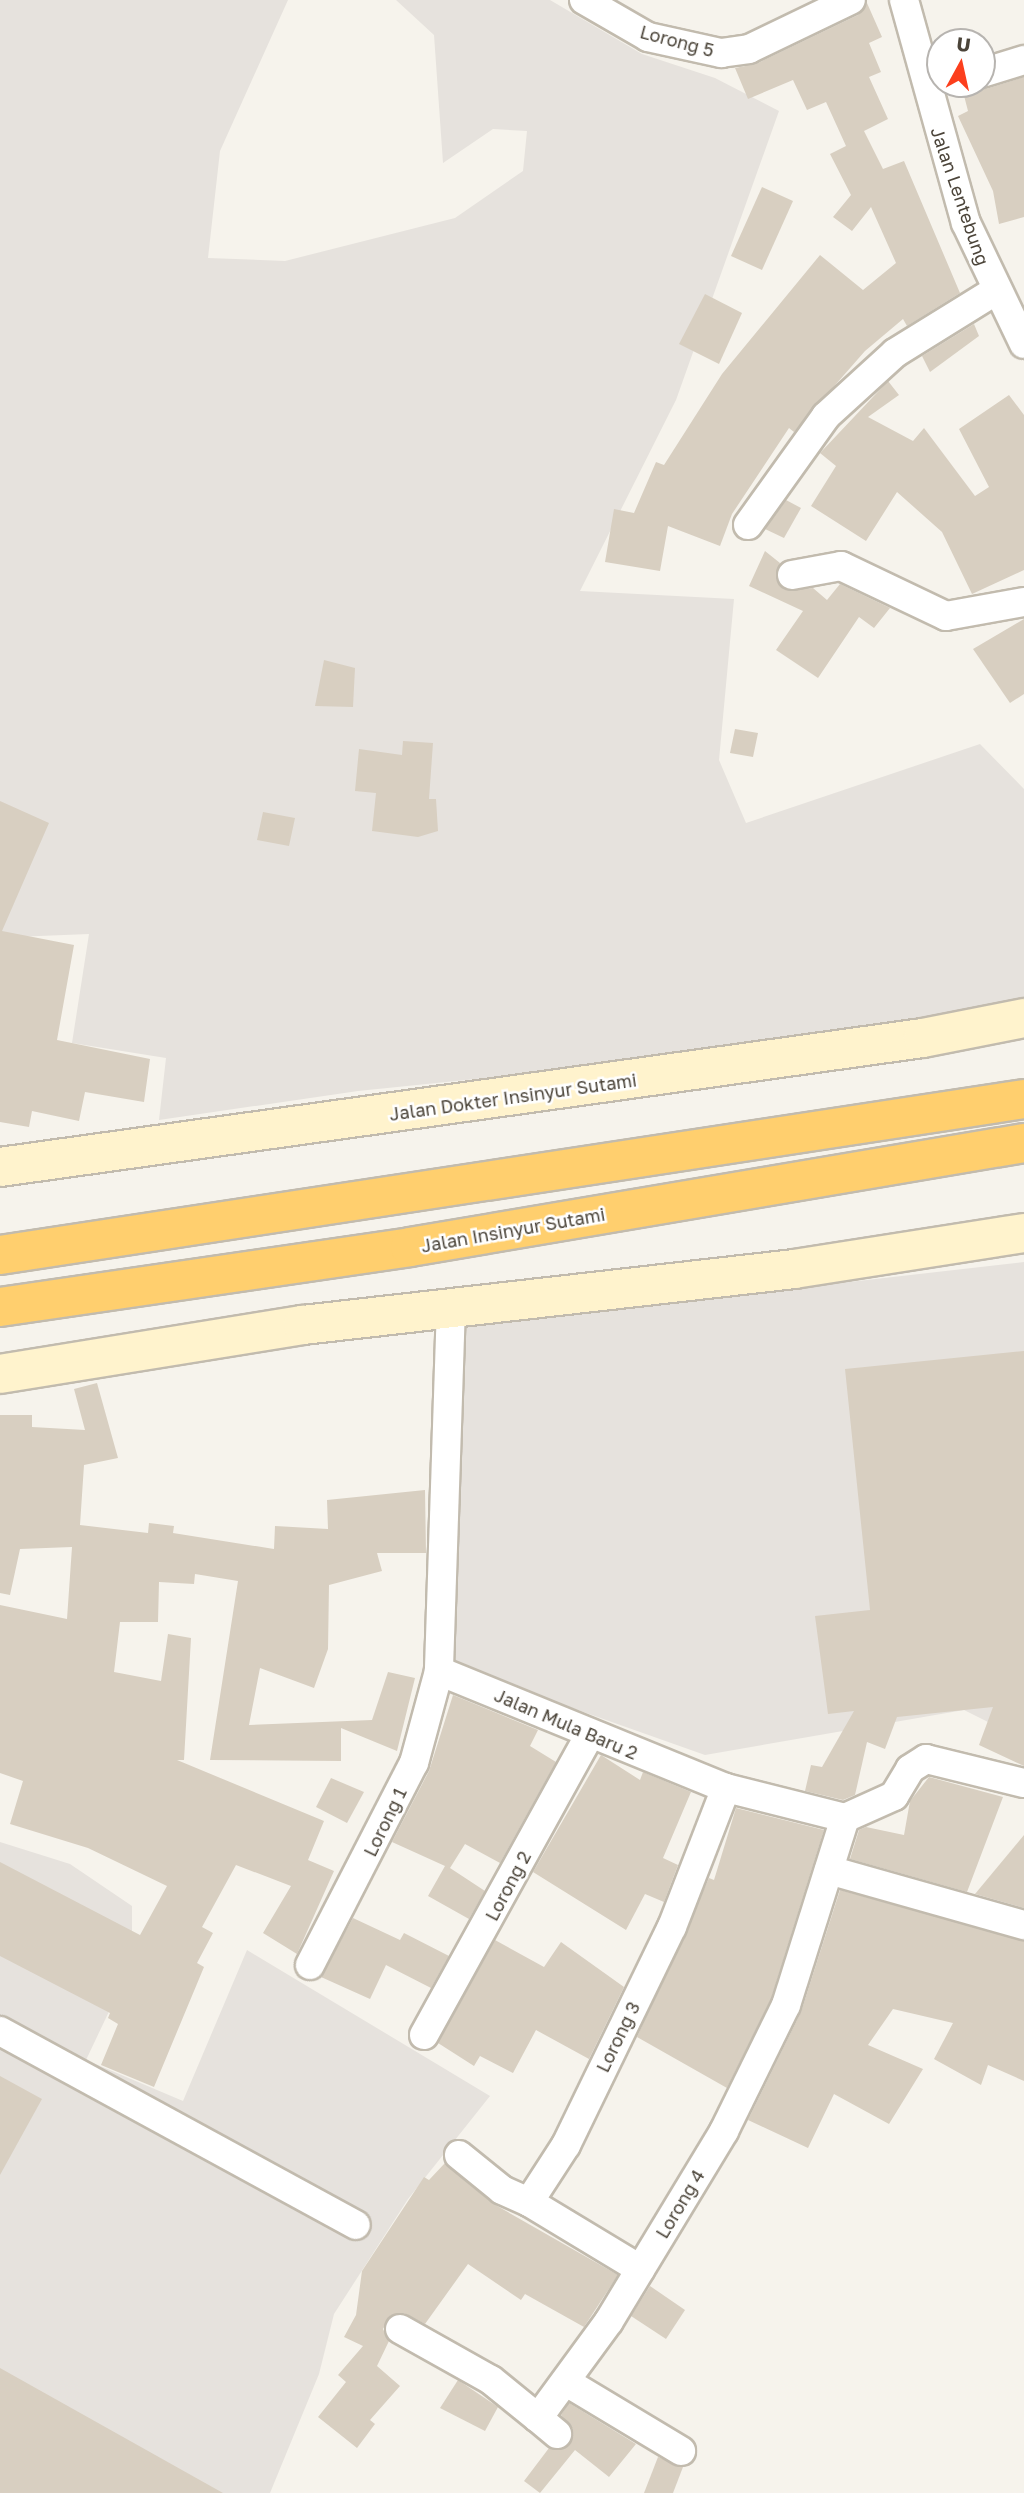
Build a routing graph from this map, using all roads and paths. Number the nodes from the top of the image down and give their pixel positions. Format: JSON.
{"nodes":[{"id":1,"x":584,"y":0,"type":"edge"},
{"id":2,"x":851,"y":0,"type":"edge"},
{"id":3,"x":904,"y":0,"type":"edge"},
{"id":4,"x":1024,"y":61,"type":"edge"},
{"id":5,"x":926,"y":62,"type":"edge"},
{"id":6,"x":996,"y":69,"type":"edge"},
{"id":7,"x":938,"y":98,"type":"edge"},
{"id":8,"x":995,"y":291,"type":"junction"},
{"id":9,"x":1024,"y":344,"type":"edge"},
{"id":10,"x":748,"y":525,"type":"dead end"},
{"id":11,"x":792,"y":575,"type":"dead end"},
{"id":12,"x":1024,"y":602,"type":"edge"},
{"id":13,"x":1024,"y":1018,"type":"edge"},
{"id":14,"x":1024,"y":1089,"type":"edge"},
{"id":15,"x":1024,"y":1099,"type":"edge"},
{"id":16,"x":919,"y":1116,"type":"junction"},
{"id":17,"x":1024,"y":1143,"type":"edge"},
{"id":18,"x":0,"y":1167,"type":"edge"},
{"id":19,"x":1024,"y":1233,"type":"edge"},
{"id":20,"x":0,"y":1255,"type":"edge"},
{"id":21,"x":451,"y":1306,"type":"junction"},
{"id":22,"x":0,"y":1307,"type":"edge"},
{"id":23,"x":0,"y":1374,"type":"edge"},
{"id":24,"x":439,"y":1671,"type":"junction"},
{"id":25,"x":589,"y":1736,"type":"junction"},
{"id":26,"x":1024,"y":1783,"type":"edge"},
{"id":27,"x":726,"y":1788,"type":"junction"},
{"id":28,"x":845,"y":1818,"type":"junction"},
{"id":29,"x":829,"y":1870,"type":"junction"},
{"id":30,"x":1024,"y":1925,"type":"edge"},
{"id":31,"x":310,"y":1965,"type":"dead end"},
{"id":32,"x":0,"y":2031,"type":"edge"},
{"id":33,"x":424,"y":2035,"type":"dead end"},
{"id":34,"x":459,"y":2155,"type":"dead end"},
{"id":35,"x":529,"y":2202,"type":"junction"},
{"id":36,"x":356,"y":2225,"type":"dead end"},
{"id":37,"x":640,"y":2269,"type":"junction"},
{"id":38,"x":400,"y":2329,"type":"dead end"},
{"id":39,"x":568,"y":2382,"type":"junction"},
{"id":40,"x":681,"y":2451,"type":"dead end"}],
"edges":[{"from":1,"to":2,"type":"street","name":"Lorong 5"},
{"from":3,"to":5,"type":"street","name":"Jalan Lentebung"},
{"from":4,"to":6,"type":"street"},
{"from":7,"to":8,"type":"street","name":"Jalan Lentebung"},
{"from":8,"to":9,"type":"street","name":"Jalan Lentebung"},
{"from":8,"to":10,"type":"street"},
{"from":11,"to":12,"type":"street"},
{"from":13,"to":18,"type":"street","name":"Jalan Dokter Insinyur Sutami"},
{"from":14,"to":16,"type":"highway"},
{"from":15,"to":16,"type":"highway"},
{"from":16,"to":20,"type":"highway"},
{"from":17,"to":22,"type":"highway","name":"Jalan Insinyur Sutami"},
{"from":19,"to":21,"type":"street"},
{"from":21,"to":23,"type":"street"},
{"from":21,"to":24,"type":"street"},
{"from":24,"to":25,"type":"street","name":"Jalan Mula Baru 2"},
{"from":24,"to":31,"type":"street","name":"Lorong 1"},
{"from":25,"to":27,"type":"street","name":"Jalan Mula Baru 2"},
{"from":25,"to":33,"type":"street","name":"Lorong 2"},
{"from":26,"to":28,"type":"street"},
{"from":27,"to":28,"type":"street","name":"Jalan Mula Baru 2"},
{"from":27,"to":35,"type":"street","name":"Lorong 3"},
{"from":28,"to":29,"type":"street","name":"Lorong 4"},
{"from":29,"to":30,"type":"street"},
{"from":29,"to":37,"type":"street","name":"Lorong 4"},
{"from":32,"to":36,"type":"street"},
{"from":34,"to":35,"type":"street"},
{"from":35,"to":37,"type":"street"},
{"from":37,"to":39,"type":"street","name":"Lorong 4"},
{"from":38,"to":39,"type":"street","name":"Lorong 4"},
{"from":39,"to":40,"type":"street"}]}
